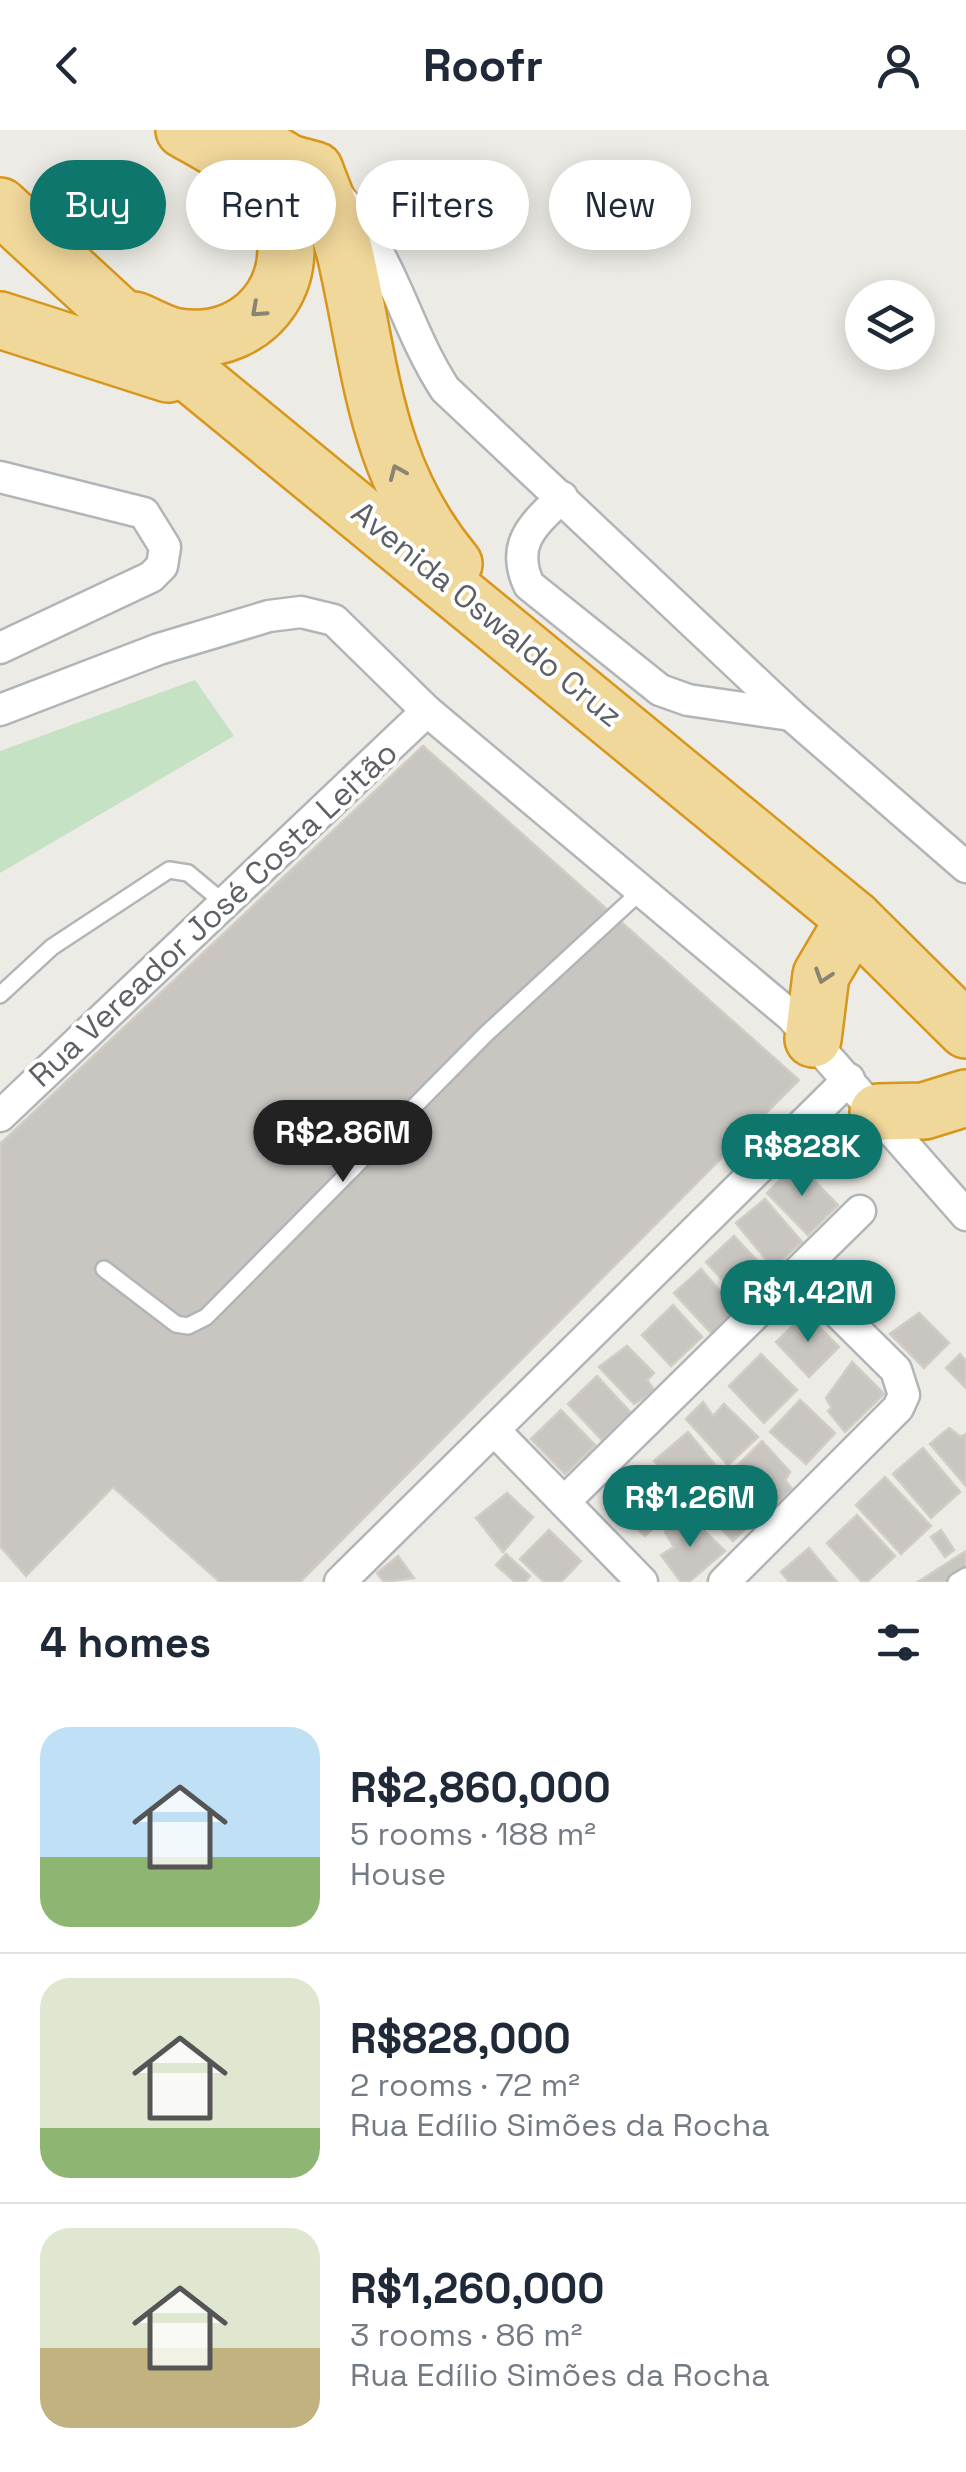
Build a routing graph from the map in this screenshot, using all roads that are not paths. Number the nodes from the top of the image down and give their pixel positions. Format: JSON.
{"nodes":[{"id":1,"x":184,"y":130,"type":"edge"},
{"id":2,"x":236,"y":130,"type":"edge"},
{"id":3,"x":284,"y":160,"type":"edge"},
{"id":4,"x":336,"y":194,"type":"edge"},
{"id":5,"x":0,"y":206,"type":"edge"},
{"id":6,"x":336,"y":228,"type":"edge"},
{"id":7,"x":116,"y":314,"type":"junction"},
{"id":8,"x":0,"y":320,"type":"edge"},
{"id":9,"x":226,"y":400,"type":"junction"},
{"id":10,"x":0,"y":477,"type":"edge"},
{"id":11,"x":562,"y":498,"type":"junction"},
{"id":12,"x":514,"y":636,"type":"junction"},
{"id":13,"x":0,"y":648,"type":"edge"},
{"id":14,"x":0,"y":710,"type":"edge"},
{"id":15,"x":426,"y":712,"type":"junction"},
{"id":16,"x":791,"y":715,"type":"junction"},
{"id":17,"x":966,"y":867,"type":"edge"},
{"id":18,"x":641,"y":891,"type":"junction"},
{"id":19,"x":224,"y":904,"type":"junction"},
{"id":20,"x":854,"y":919,"type":"junction"},
{"id":21,"x":0,"y":995,"type":"edge"},
{"id":22,"x":966,"y":1030,"type":"edge"},
{"id":23,"x":847,"y":1076,"type":"junction"},
{"id":24,"x":966,"y":1098,"type":"edge"},
{"id":25,"x":0,"y":1116,"type":"edge"},
{"id":26,"x":860,"y":1212,"type":"dead end"},
{"id":27,"x":966,"y":1214,"type":"edge"},
{"id":28,"x":104,"y":1269,"type":"dead end"},
{"id":29,"x":798,"y":1273,"type":"junction"},
{"id":30,"x":494,"y":1430,"type":"junction"},
{"id":31,"x":565,"y":1502,"type":"junction"},
{"id":32,"x":966,"y":1576,"type":"edge"},
{"id":33,"x":340,"y":1582,"type":"edge"},
{"id":34,"x":642,"y":1582,"type":"edge"},
{"id":35,"x":724,"y":1582,"type":"edge"},
{"id":36,"x":956,"y":1582,"type":"edge"}],
"edges":[{"from":1,"to":7,"type":"highway","one_way":true},
{"from":2,"to":3,"type":"highway"},
{"from":4,"to":11,"type":"street"},
{"from":5,"to":7,"type":"highway","name":"Avenida Oswaldo Cruz"},
{"from":12,"to":6,"type":"highway","one_way":true},
{"from":7,"to":9,"type":"highway","name":"Avenida Oswaldo Cruz"},
{"from":8,"to":9,"type":"highway"},
{"from":9,"to":12,"type":"highway","name":"Avenida Oswaldo Cruz"},
{"from":10,"to":13,"type":"street"},
{"from":11,"to":16,"type":"street"},
{"from":11,"to":16,"type":"street"},
{"from":12,"to":20,"type":"highway","name":"Avenida Oswaldo Cruz"},
{"from":14,"to":15,"type":"street"},
{"from":15,"to":18,"type":"street"},
{"from":15,"to":19,"type":"street","name":"Rua Vereador José Costa Leitão"},
{"from":16,"to":17,"type":"street"},
{"from":18,"to":23,"type":"street"},
{"from":18,"to":28,"type":"lane"},
{"from":19,"to":21,"type":"lane"},
{"from":19,"to":25,"type":"street","name":"Rua Vereador José Costa Leitão"},
{"from":20,"to":22,"type":"highway","name":"Avenida Oswaldo Cruz"},
{"from":20,"to":23,"type":"highway","one_way":true},
{"from":23,"to":24,"type":"highway"},
{"from":23,"to":27,"type":"street"},
{"from":23,"to":30,"type":"street"},
{"from":26,"to":29,"type":"street"},
{"from":29,"to":31,"type":"street"},
{"from":29,"to":35,"type":"street"},
{"from":30,"to":31,"type":"street"},
{"from":30,"to":33,"type":"street"},
{"from":31,"to":34,"type":"street"},
{"from":32,"to":36,"type":"lane"}]}
